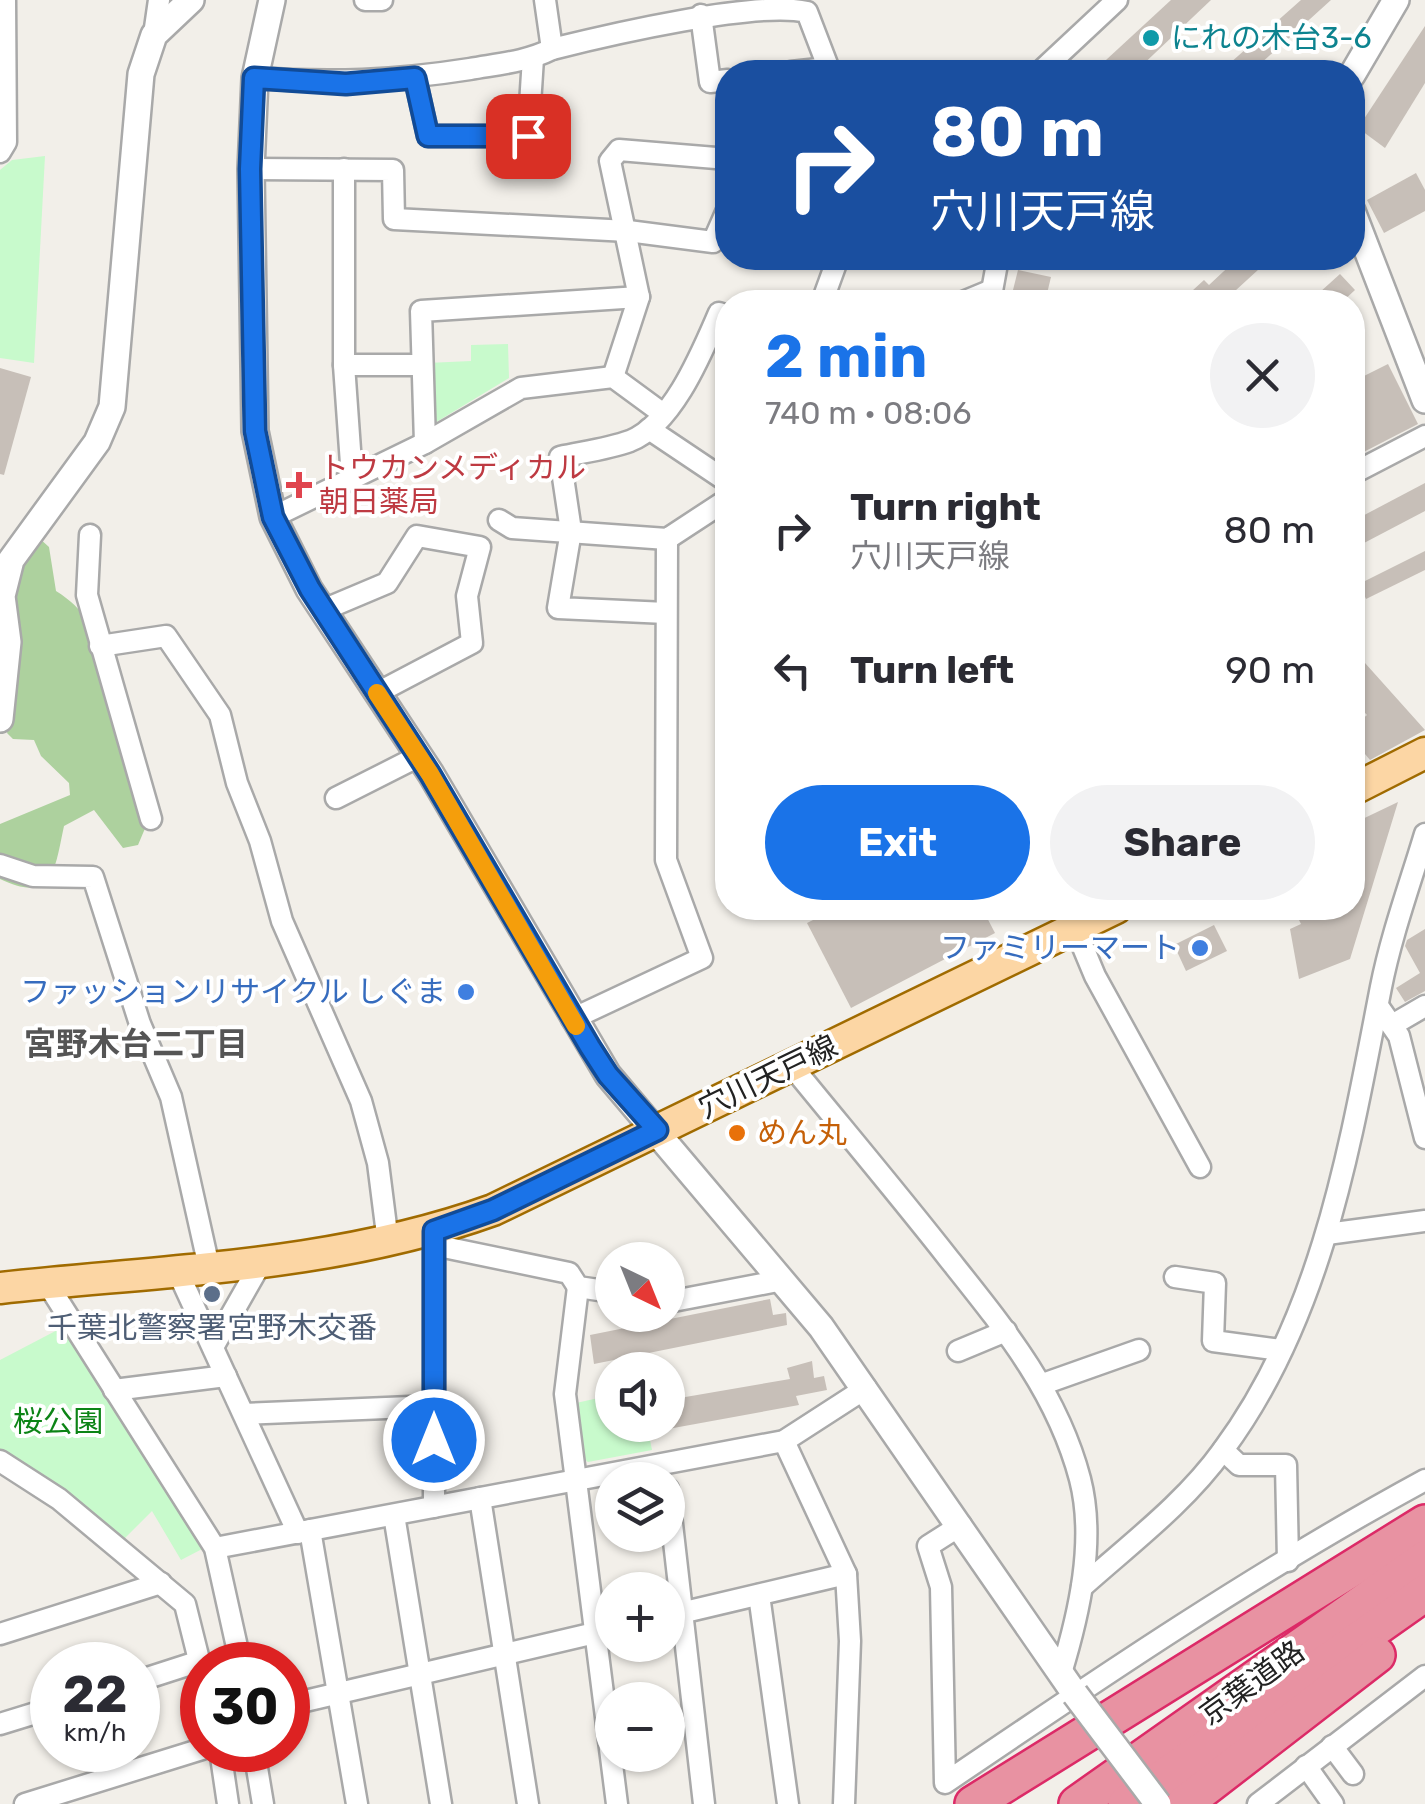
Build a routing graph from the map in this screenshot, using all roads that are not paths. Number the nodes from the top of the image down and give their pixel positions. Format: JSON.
{"nodes":[{"id":1,"x":5,"y":0,"type":"edge"},
{"id":2,"x":158,"y":0,"type":"edge"},
{"id":3,"x":191,"y":0,"type":"edge"},
{"id":4,"x":272,"y":0,"type":"edge"},
{"id":5,"x":365,"y":0,"type":"edge"},
{"id":6,"x":382,"y":0,"type":"edge"},
{"id":7,"x":545,"y":0,"type":"edge"},
{"id":8,"x":1117,"y":0,"type":"edge"},
{"id":9,"x":1396,"y":0,"type":"edge"},
{"id":10,"x":701,"y":15,"type":"junction"},
{"id":11,"x":154,"y":36,"type":"junction"},
{"id":12,"x":542,"y":54,"type":"junction"},
{"id":13,"x":825,"y":60,"type":"edge"},
{"id":14,"x":1053,"y":60,"type":"edge"},
{"id":15,"x":1361,"y":60,"type":"edge"},
{"id":16,"x":3,"y":69,"type":"edge"},
{"id":17,"x":254,"y":78,"type":"junction"},
{"id":18,"x":415,"y":78,"type":"junction"},
{"id":19,"x":715,"y":81,"type":"edge"},
{"id":20,"x":0,"y":152,"type":"edge"},
{"id":21,"x":715,"y":158,"type":"edge"},
{"id":22,"x":250,"y":169,"type":"junction"},
{"id":23,"x":344,"y":169,"type":"junction"},
{"id":24,"x":628,"y":231,"type":"junction"},
{"id":25,"x":715,"y":237,"type":"edge"},
{"id":26,"x":1365,"y":245,"type":"edge"},
{"id":27,"x":640,"y":297,"type":"junction"},
{"id":28,"x":715,"y":322,"type":"edge"},
{"id":29,"x":344,"y":365,"type":"junction"},
{"id":30,"x":421,"y":365,"type":"junction"},
{"id":31,"x":613,"y":377,"type":"junction"},
{"id":32,"x":1425,"y":400,"type":"edge"},
{"id":33,"x":655,"y":421,"type":"junction"},
{"id":34,"x":1425,"y":436,"type":"edge"},
{"id":35,"x":425,"y":443,"type":"junction"},
{"id":36,"x":1365,"y":467,"type":"edge"},
{"id":37,"x":715,"y":471,"type":"edge"},
{"id":38,"x":352,"y":478,"type":"junction"},
{"id":39,"x":715,"y":508,"type":"edge"},
{"id":40,"x":273,"y":517,"type":"junction"},
{"id":41,"x":500,"y":520,"type":"dead end"},
{"id":42,"x":571,"y":530,"type":"junction"},
{"id":43,"x":90,"y":535,"type":"dead end"},
{"id":44,"x":667,"y":540,"type":"junction"},
{"id":45,"x":1,"y":595,"type":"edge"},
{"id":46,"x":323,"y":610,"type":"junction"},
{"id":47,"x":666,"y":613,"type":"junction"},
{"id":48,"x":100,"y":646,"type":"junction"},
{"id":49,"x":377,"y":693,"type":"junction"},
{"id":50,"x":0,"y":719,"type":"edge"},
{"id":51,"x":1425,"y":753,"type":"edge"},
{"id":52,"x":418,"y":756,"type":"junction"},
{"id":53,"x":1365,"y":783,"type":"edge"},
{"id":54,"x":336,"y":798,"type":"dead end"},
{"id":55,"x":151,"y":819,"type":"dead end"},
{"id":56,"x":1425,"y":834,"type":"edge"},
{"id":57,"x":0,"y":865,"type":"edge"},
{"id":58,"x":1090,"y":920,"type":"edge"},
{"id":59,"x":1075,"y":928,"type":"junction"},
{"id":60,"x":1378,"y":1006,"type":"junction"},
{"id":61,"x":1425,"y":1006,"type":"edge"},
{"id":62,"x":572,"y":1018,"type":"junction"},
{"id":63,"x":1394,"y":1024,"type":"junction"},
{"id":64,"x":791,"y":1066,"type":"junction"},
{"id":65,"x":1421,"y":1107,"type":"edge"},
{"id":66,"x":657,"y":1130,"type":"junction"},
{"id":67,"x":1425,"y":1138,"type":"edge"},
{"id":68,"x":1200,"y":1167,"type":"dead end"},
{"id":69,"x":1425,"y":1221,"type":"edge"},
{"id":70,"x":1327,"y":1234,"type":"junction"},
{"id":71,"x":434,"y":1238,"type":"junction"},
{"id":72,"x":388,"y":1242,"type":"junction"},
{"id":73,"x":262,"y":1261,"type":"junction"},
{"id":74,"x":209,"y":1266,"type":"junction"},
{"id":75,"x":177,"y":1270,"type":"junction"},
{"id":76,"x":1175,"y":1276,"type":"dead end"},
{"id":77,"x":783,"y":1280,"type":"junction"},
{"id":78,"x":47,"y":1282,"type":"junction"},
{"id":79,"x":578,"y":1287,"type":"junction"},
{"id":80,"x":0,"y":1288,"type":"edge"},
{"id":81,"x":595,"y":1290,"type":"edge"},
{"id":82,"x":685,"y":1299,"type":"edge"},
{"id":83,"x":1006,"y":1331,"type":"junction"},
{"id":84,"x":213,"y":1348,"type":"junction"},
{"id":85,"x":1139,"y":1350,"type":"dead end"},
{"id":86,"x":1281,"y":1350,"type":"junction"},
{"id":87,"x":958,"y":1351,"type":"dead end"},
{"id":88,"x":226,"y":1376,"type":"junction"},
{"id":89,"x":1043,"y":1384,"type":"junction"},
{"id":90,"x":866,"y":1388,"type":"junction"},
{"id":91,"x":114,"y":1390,"type":"junction"},
{"id":92,"x":434,"y":1406,"type":"junction"},
{"id":93,"x":244,"y":1414,"type":"junction"},
{"id":94,"x":784,"y":1441,"type":"junction"},
{"id":95,"x":1224,"y":1450,"type":"junction"},
{"id":96,"x":0,"y":1462,"type":"edge"},
{"id":97,"x":685,"y":1467,"type":"edge"},
{"id":98,"x":595,"y":1479,"type":"edge"},
{"id":99,"x":1425,"y":1480,"type":"edge"},
{"id":100,"x":573,"y":1481,"type":"junction"},
{"id":101,"x":480,"y":1498,"type":"junction"},
{"id":102,"x":434,"y":1507,"type":"junction"},
{"id":103,"x":394,"y":1515,"type":"junction"},
{"id":104,"x":1425,"y":1523,"type":"edge"},
{"id":105,"x":961,"y":1525,"type":"junction"},
{"id":106,"x":304,"y":1532,"type":"junction"},
{"id":107,"x":216,"y":1548,"type":"junction"},
{"id":108,"x":1425,"y":1559,"type":"edge"},
{"id":109,"x":1288,"y":1561,"type":"junction"},
{"id":110,"x":846,"y":1574,"type":"junction"},
{"id":111,"x":161,"y":1582,"type":"junction"},
{"id":112,"x":1082,"y":1587,"type":"junction"},
{"id":113,"x":595,"y":1591,"type":"edge"},
{"id":114,"x":1425,"y":1593,"type":"edge"},
{"id":115,"x":760,"y":1595,"type":"junction"},
{"id":116,"x":685,"y":1612,"type":"edge"},
{"id":117,"x":1425,"y":1618,"type":"edge"},
{"id":118,"x":595,"y":1633,"type":"edge"},
{"id":119,"x":0,"y":1634,"type":"edge"},
{"id":120,"x":195,"y":1642,"type":"edge"},
{"id":121,"x":236,"y":1642,"type":"edge"},
{"id":122,"x":504,"y":1654,"type":"junction"},
{"id":123,"x":606,"y":1662,"type":"edge"},
{"id":124,"x":682,"y":1662,"type":"edge"},
{"id":125,"x":420,"y":1676,"type":"junction"},
{"id":126,"x":1425,"y":1676,"type":"edge"},
{"id":127,"x":1068,"y":1684,"type":"junction"},
{"id":128,"x":340,"y":1693,"type":"junction"},
{"id":129,"x":310,"y":1700,"type":"edge"},
{"id":130,"x":30,"y":1715,"type":"edge"},
{"id":131,"x":0,"y":1724,"type":"edge"},
{"id":132,"x":1332,"y":1746,"type":"junction"},
{"id":133,"x":180,"y":1756,"type":"edge"},
{"id":134,"x":1306,"y":1766,"type":"junction"},
{"id":135,"x":223,"y":1772,"type":"edge"},
{"id":136,"x":258,"y":1772,"type":"edge"},
{"id":137,"x":1353,"y":1774,"type":"dead end"},
{"id":138,"x":26,"y":1804,"type":"edge"},
{"id":139,"x":228,"y":1804,"type":"edge"},
{"id":140,"x":263,"y":1804,"type":"edge"},
{"id":141,"x":358,"y":1804,"type":"edge"},
{"id":142,"x":441,"y":1804,"type":"edge"},
{"id":143,"x":528,"y":1804,"type":"edge"},
{"id":144,"x":617,"y":1804,"type":"edge"},
{"id":145,"x":704,"y":1804,"type":"edge"},
{"id":146,"x":788,"y":1804,"type":"edge"},
{"id":147,"x":844,"y":1804,"type":"edge"},
{"id":148,"x":973,"y":1804,"type":"edge"},
{"id":149,"x":1078,"y":1804,"type":"edge"},
{"id":150,"x":1126,"y":1804,"type":"edge"},
{"id":151,"x":1158,"y":1804,"type":"edge"},
{"id":152,"x":1184,"y":1804,"type":"edge"},
{"id":153,"x":1258,"y":1804,"type":"edge"},
{"id":154,"x":1333,"y":1804,"type":"edge"}],
"edges":[{"from":1,"to":16,"type":"street"},
{"from":2,"to":11,"type":"street"},
{"from":3,"to":11,"type":"street"},
{"from":4,"to":17,"type":"street"},
{"from":5,"to":6,"type":"street"},
{"from":7,"to":12,"type":"street"},
{"from":8,"to":14,"type":"street"},
{"from":9,"to":15,"type":"street"},
{"from":10,"to":12,"type":"street"},
{"from":10,"to":13,"type":"street"},
{"from":10,"to":19,"type":"street"},
{"from":11,"to":45,"type":"street"},
{"from":12,"to":18,"type":"street"},
{"from":12,"to":18,"type":"street"},
{"from":16,"to":20,"type":"street"},
{"from":17,"to":18,"type":"street"},
{"from":17,"to":22,"type":"street"},
{"from":21,"to":24,"type":"street"},
{"from":22,"to":23,"type":"street"},
{"from":22,"to":40,"type":"street"},
{"from":23,"to":24,"type":"street"},
{"from":23,"to":29,"type":"street"},
{"from":24,"to":25,"type":"street"},
{"from":24,"to":27,"type":"street"},
{"from":26,"to":32,"type":"street"},
{"from":27,"to":30,"type":"street"},
{"from":27,"to":31,"type":"street"},
{"from":28,"to":33,"type":"street"},
{"from":29,"to":30,"type":"street"},
{"from":29,"to":38,"type":"street"},
{"from":30,"to":35,"type":"street"},
{"from":31,"to":33,"type":"street"},
{"from":31,"to":35,"type":"street"},
{"from":33,"to":37,"type":"street"},
{"from":33,"to":42,"type":"street"},
{"from":34,"to":36,"type":"street"},
{"from":35,"to":38,"type":"street"},
{"from":38,"to":40,"type":"street"},
{"from":39,"to":44,"type":"street"},
{"from":40,"to":46,"type":"street"},
{"from":41,"to":42,"type":"street"},
{"from":42,"to":44,"type":"street"},
{"from":42,"to":47,"type":"street"},
{"from":43,"to":48,"type":"street"},
{"from":44,"to":47,"type":"street"},
{"from":45,"to":50,"type":"street"},
{"from":46,"to":49,"type":"street"},
{"from":46,"to":49,"type":"street"},
{"from":47,"to":62,"type":"street"},
{"from":48,"to":55,"type":"street"},
{"from":48,"to":72,"type":"street"},
{"from":49,"to":52,"type":"street"},
{"from":51,"to":53,"type":"main road"},
{"from":52,"to":54,"type":"street"},
{"from":52,"to":62,"type":"street"},
{"from":56,"to":60,"type":"street"},
{"from":57,"to":74,"type":"street"},
{"from":58,"to":59,"type":"main road","name":"穴川天戸線"},
{"from":59,"to":64,"type":"main road","name":"穴川天戸線"},
{"from":59,"to":68,"type":"street"},
{"from":60,"to":63,"type":"street"},
{"from":60,"to":70,"type":"street"},
{"from":61,"to":63,"type":"street"},
{"from":62,"to":66,"type":"street"},
{"from":63,"to":65,"type":"street"},
{"from":64,"to":66,"type":"main road","name":"穴川天戸線"},
{"from":64,"to":83,"type":"street"},
{"from":65,"to":67,"type":"street"},
{"from":66,"to":71,"type":"main road","name":"穴川天戸線"},
{"from":66,"to":77,"type":"street"},
{"from":69,"to":70,"type":"street"},
{"from":70,"to":86,"type":"street"},
{"from":71,"to":72,"type":"main road","name":"穴川天戸線"},
{"from":71,"to":79,"type":"street"},
{"from":71,"to":92,"type":"street"},
{"from":72,"to":73,"type":"main road","name":"穴川天戸線"},
{"from":73,"to":74,"type":"main road","name":"穴川天戸線"},
{"from":73,"to":84,"type":"street"},
{"from":74,"to":75,"type":"main road","name":"穴川天戸線"},
{"from":75,"to":78,"type":"main road","name":"穴川天戸線"},
{"from":75,"to":84,"type":"street"},
{"from":76,"to":86,"type":"street"},
{"from":77,"to":82,"type":"street"},
{"from":77,"to":90,"type":"street"},
{"from":78,"to":80,"type":"main road","name":"穴川天戸線"},
{"from":78,"to":91,"type":"street"},
{"from":79,"to":81,"type":"street"},
{"from":79,"to":100,"type":"street"},
{"from":83,"to":87,"type":"street"},
{"from":83,"to":89,"type":"street"},
{"from":84,"to":88,"type":"street"},
{"from":85,"to":89,"type":"street"},
{"from":86,"to":95,"type":"street"},
{"from":88,"to":91,"type":"street"},
{"from":88,"to":93,"type":"street"},
{"from":89,"to":112,"type":"street"},
{"from":90,"to":94,"type":"street"},
{"from":90,"to":105,"type":"street"},
{"from":91,"to":107,"type":"street"},
{"from":92,"to":93,"type":"street"},
{"from":92,"to":102,"type":"street"},
{"from":93,"to":106,"type":"street"},
{"from":94,"to":97,"type":"street"},
{"from":94,"to":110,"type":"street"},
{"from":95,"to":109,"type":"street"},
{"from":95,"to":112,"type":"street"},
{"from":96,"to":111,"type":"street"},
{"from":98,"to":100,"type":"street"},
{"from":99,"to":109,"type":"street"},
{"from":100,"to":101,"type":"street"},
{"from":100,"to":113,"type":"street"},
{"from":101,"to":102,"type":"street"},
{"from":101,"to":122,"type":"street"},
{"from":102,"to":103,"type":"street"},
{"from":103,"to":106,"type":"street"},
{"from":103,"to":125,"type":"street"},
{"from":104,"to":148,"type":"highway"},
{"from":105,"to":127,"type":"street"},
{"from":105,"to":127,"type":"street"},
{"from":106,"to":107,"type":"street"},
{"from":106,"to":128,"type":"street"},
{"from":107,"to":121,"type":"street"},
{"from":108,"to":149,"type":"highway","name":"京葉道路"},
{"from":109,"to":127,"type":"street"},
{"from":110,"to":115,"type":"street"},
{"from":110,"to":147,"type":"street"},
{"from":111,"to":119,"type":"street"},
{"from":111,"to":120,"type":"street"},
{"from":112,"to":127,"type":"street"},
{"from":114,"to":150,"type":"highway","name":"京葉道路"},
{"from":115,"to":116,"type":"street"},
{"from":115,"to":146,"type":"street"},
{"from":117,"to":152,"type":"highway"},
{"from":118,"to":122,"type":"street"},
{"from":122,"to":125,"type":"street"},
{"from":122,"to":143,"type":"street"},
{"from":123,"to":144,"type":"street"},
{"from":124,"to":145,"type":"street"},
{"from":125,"to":128,"type":"street"},
{"from":125,"to":142,"type":"street"},
{"from":126,"to":132,"type":"street"},
{"from":127,"to":151,"type":"street","bridge":true},
{"from":128,"to":129,"type":"street"},
{"from":128,"to":141,"type":"street"},
{"from":130,"to":131,"type":"street"},
{"from":132,"to":134,"type":"street"},
{"from":132,"to":137,"type":"street"},
{"from":133,"to":138,"type":"street"},
{"from":134,"to":153,"type":"street"},
{"from":134,"to":154,"type":"street"},
{"from":135,"to":139,"type":"street"},
{"from":136,"to":140,"type":"street"}]}
